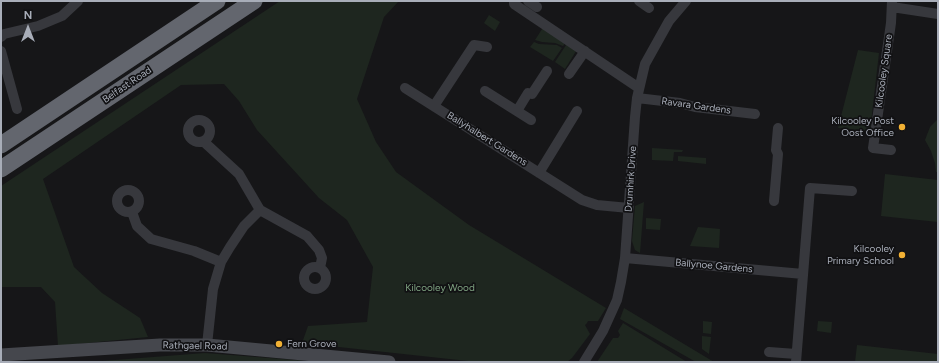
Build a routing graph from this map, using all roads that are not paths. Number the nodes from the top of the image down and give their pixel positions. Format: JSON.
{"nodes":[{"id":1,"x":217,"y":1,"type":"edge"},
{"id":2,"x":254,"y":1,"type":"edge"},
{"id":3,"x":514,"y":1,"type":"edge"},
{"id":4,"x":528,"y":1,"type":"edge"},
{"id":5,"x":639,"y":1,"type":"edge"},
{"id":6,"x":686,"y":1,"type":"edge"},
{"id":7,"x":73,"y":3,"type":"edge"},
{"id":8,"x":892,"y":4,"type":"edge"},
{"id":9,"x":537,"y":7,"type":"dead end"},
{"id":10,"x":649,"y":8,"type":"dead end"},
{"id":11,"x":938,"y":14,"type":"edge"},
{"id":12,"x":1,"y":37,"type":"edge"},
{"id":13,"x":487,"y":47,"type":"dead end"},
{"id":14,"x":1,"y":51,"type":"edge"},
{"id":15,"x":585,"y":51,"type":"junction"},
{"id":16,"x":547,"y":71,"type":"dead end"},
{"id":17,"x":569,"y":74,"type":"dead end"},
{"id":18,"x":405,"y":88,"type":"dead end"},
{"id":19,"x":485,"y":91,"type":"dead end"},
{"id":20,"x":638,"y":93,"type":"junction"},
{"id":21,"x":434,"y":106,"type":"junction"},
{"id":22,"x":17,"y":109,"type":"dead end"},
{"id":23,"x":517,"y":111,"type":"junction"},
{"id":24,"x":577,"y":111,"type":"dead end"},
{"id":25,"x":755,"y":114,"type":"dead end"},
{"id":26,"x":531,"y":120,"type":"dead end"},
{"id":27,"x":778,"y":128,"type":"dead end"},
{"id":28,"x":203,"y":141,"type":"dead end"},
{"id":29,"x":1,"y":145,"type":"edge"},
{"id":30,"x":891,"y":150,"type":"dead end"},
{"id":31,"x":1,"y":169,"type":"edge"},
{"id":32,"x":539,"y":173,"type":"junction"},
{"id":33,"x":852,"y":191,"type":"dead end"},
{"id":34,"x":774,"y":201,"type":"dead end"},
{"id":35,"x":629,"y":208,"type":"junction"},
{"id":36,"x":260,"y":210,"type":"junction"},
{"id":37,"x":132,"y":212,"type":"dead end"},
{"id":38,"x":626,"y":258,"type":"junction"},
{"id":39,"x":221,"y":262,"type":"junction"},
{"id":40,"x":320,"y":268,"type":"dead end"},
{"id":41,"x":803,"y":274,"type":"junction"},
{"id":42,"x":207,"y":345,"type":"junction"},
{"id":43,"x":769,"y":352,"type":"dead end"},
{"id":44,"x":1,"y":355,"type":"edge"},
{"id":45,"x":796,"y":358,"type":"edge"},
{"id":46,"x":389,"y":362,"type":"edge"},
{"id":47,"x":584,"y":362,"type":"edge"}],
"edges":[{"from":1,"to":29,"type":"highway","name":"Belfast Road"},
{"from":2,"to":31,"type":"highway","name":"Belfast Road"},
{"from":3,"to":15,"type":"street"},
{"from":4,"to":9,"type":"street"},
{"from":5,"to":10,"type":"street"},
{"from":6,"to":20,"type":"street","name":"Drumhirk Drive"},
{"from":7,"to":12,"type":"street"},
{"from":8,"to":11,"type":"street"},
{"from":8,"to":30,"type":"street","name":"Kilcooley Square"},
{"from":13,"to":21,"type":"street"},
{"from":14,"to":22,"type":"street"},
{"from":15,"to":17,"type":"street"},
{"from":15,"to":20,"type":"street"},
{"from":16,"to":23,"type":"street"},
{"from":18,"to":21,"type":"street","name":"Ballyhalbert Gardens"},
{"from":19,"to":23,"type":"street"},
{"from":20,"to":25,"type":"street","name":"Ravara Gardens"},
{"from":20,"to":35,"type":"street","name":"Drumhirk Drive"},
{"from":21,"to":32,"type":"street","name":"Ballyhalbert Gardens"},
{"from":23,"to":26,"type":"street"},
{"from":24,"to":32,"type":"street"},
{"from":27,"to":34,"type":"street"},
{"from":28,"to":36,"type":"street"},
{"from":32,"to":35,"type":"street","name":"Ballyhalbert Gardens"},
{"from":33,"to":41,"type":"street"},
{"from":35,"to":38,"type":"street","name":"Drumhirk Drive"},
{"from":36,"to":39,"type":"street"},
{"from":36,"to":40,"type":"street"},
{"from":37,"to":39,"type":"street"},
{"from":38,"to":41,"type":"street","name":"Ballynoe Gardens"},
{"from":38,"to":47,"type":"street","name":"Drumhirk Drive"},
{"from":39,"to":42,"type":"street"},
{"from":41,"to":45,"type":"street"},
{"from":42,"to":44,"type":"street","name":"Rathgael Road"},
{"from":42,"to":46,"type":"street","name":"Rathgael Road"},
{"from":43,"to":45,"type":"street"}]}
